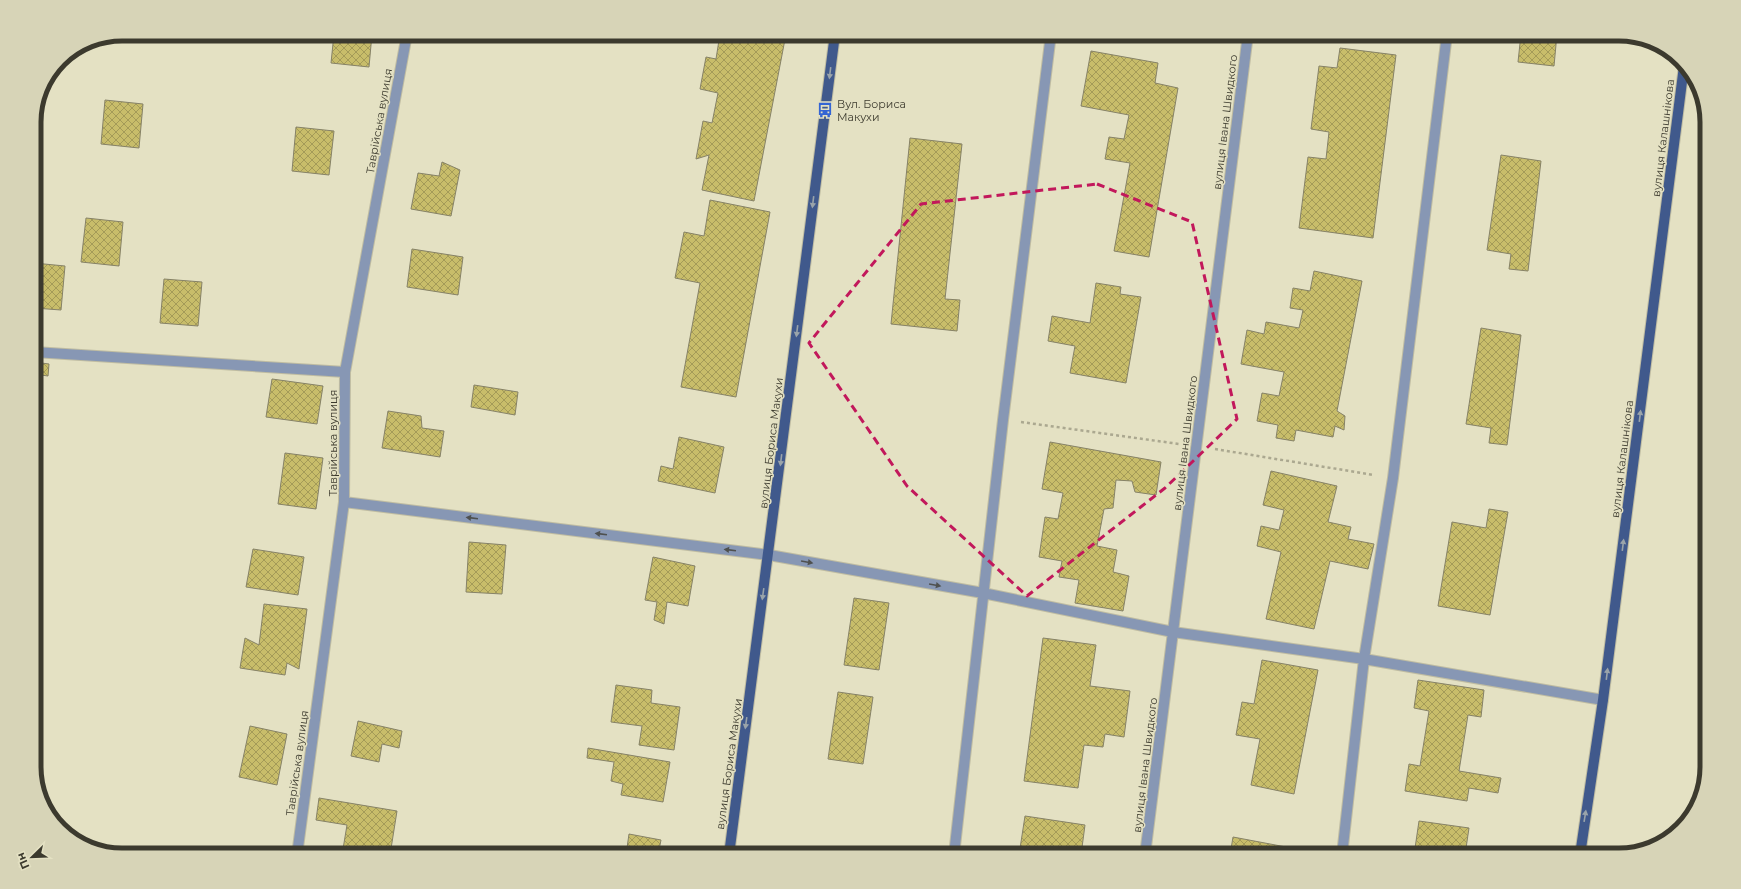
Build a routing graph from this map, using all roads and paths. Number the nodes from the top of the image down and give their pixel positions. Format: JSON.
{"nodes":[{"id":1,"x":406,"y":41,"type":"edge"},
{"id":2,"x":834,"y":41,"type":"edge"},
{"id":3,"x":1050,"y":41,"type":"edge"},
{"id":4,"x":1247,"y":41,"type":"edge"},
{"id":5,"x":1446,"y":41,"type":"edge"},
{"id":6,"x":1683,"y":73,"type":"edge"},
{"id":7,"x":41,"y":352,"type":"edge"},
{"id":8,"x":345,"y":372,"type":"junction"},
{"id":9,"x":344,"y":502,"type":"junction"},
{"id":10,"x":769,"y":555,"type":"junction"},
{"id":11,"x":983,"y":593,"type":"junction"},
{"id":12,"x":1173,"y":632,"type":"junction"},
{"id":13,"x":1364,"y":659,"type":"junction"},
{"id":14,"x":1603,"y":700,"type":"junction"},
{"id":15,"x":298,"y":848,"type":"edge"},
{"id":16,"x":730,"y":848,"type":"edge"},
{"id":17,"x":955,"y":848,"type":"edge"},
{"id":18,"x":1146,"y":848,"type":"edge"},
{"id":19,"x":1343,"y":848,"type":"edge"},
{"id":20,"x":1581,"y":848,"type":"edge"}],
"edges":[{"from":1,"to":8,"type":"street","name":"Таврійська вулиця"},
{"from":2,"to":10,"type":"main road","name":"вулиця Бориса Макухи","one_way":true},
{"from":3,"to":11,"type":"street"},
{"from":4,"to":12,"type":"street","name":"вулиця Івана Швидкого"},
{"from":5,"to":13,"type":"street"},
{"from":14,"to":6,"type":"main road","name":"вулиця Калашнікова","one_way":true},
{"from":7,"to":8,"type":"street"},
{"from":8,"to":9,"type":"street","name":"Таврійська вулиця"},
{"from":10,"to":9,"type":"street","one_way":true},
{"from":9,"to":15,"type":"street","name":"Таврійська вулиця"},
{"from":10,"to":11,"type":"street","one_way":true},
{"from":10,"to":16,"type":"main road","name":"вулиця Бориса Макухи","one_way":true},
{"from":11,"to":12,"type":"street"},
{"from":11,"to":17,"type":"street"},
{"from":12,"to":13,"type":"street"},
{"from":12,"to":18,"type":"street","name":"вулиця Івана Швидкого"},
{"from":13,"to":14,"type":"street"},
{"from":13,"to":19,"type":"street"},
{"from":20,"to":14,"type":"main road","name":"вулиця Калашнікова","one_way":true}]}
